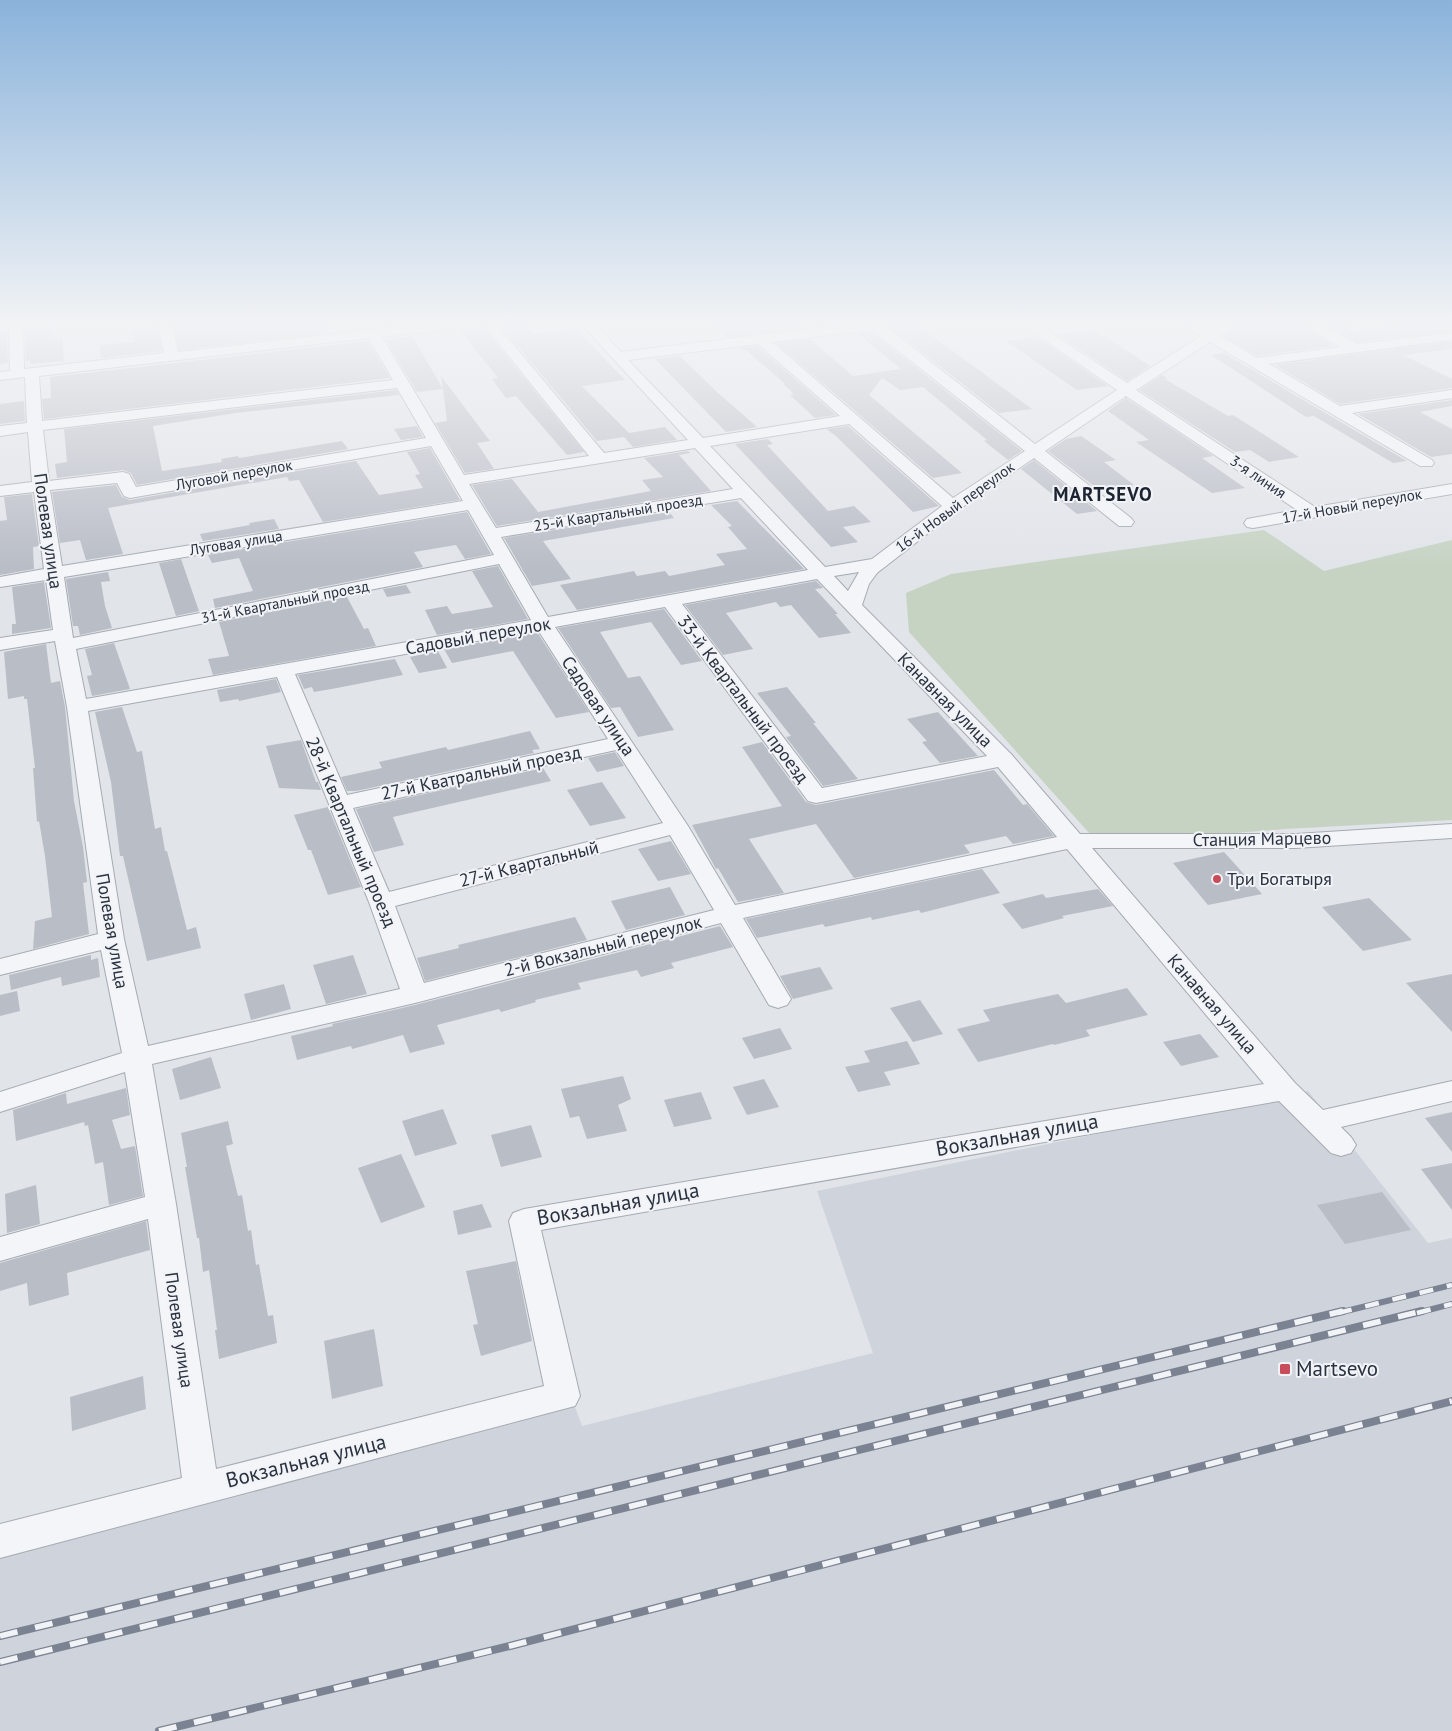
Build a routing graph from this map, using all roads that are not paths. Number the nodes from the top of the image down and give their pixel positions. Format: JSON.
{"nodes":[{"id":1,"x":31,"y":406,"type":"edge"},
{"id":2,"x":212,"y":406,"type":"edge"},
{"id":3,"x":415,"y":406,"type":"edge"},
{"id":4,"x":556,"y":406,"type":"edge"},
{"id":5,"x":663,"y":406,"type":"edge"},
{"id":6,"x":838,"y":406,"type":"edge"},
{"id":7,"x":977,"y":406,"type":"edge"},
{"id":8,"x":1102,"y":406,"type":"edge"},
{"id":9,"x":1150,"y":406,"type":"edge"},
{"id":10,"x":1329,"y":406,"type":"edge"},
{"id":11,"x":1373,"y":406,"type":"edge"},
{"id":12,"x":1338,"y":411,"type":"junction"},
{"id":13,"x":852,"y":418,"type":"junction"},
{"id":14,"x":35,"y":427,"type":"junction"},
{"id":15,"x":0,"y":431,"type":"edge"},
{"id":16,"x":436,"y":441,"type":"junction"},
{"id":17,"x":698,"y":443,"type":"junction"},
{"id":18,"x":1034,"y":451,"type":"junction"},
{"id":19,"x":599,"y":458,"type":"junction"},
{"id":20,"x":1426,"y":464,"type":"dead end"},
{"id":21,"x":459,"y":481,"type":"junction"},
{"id":22,"x":41,"y":486,"type":"junction"},
{"id":23,"x":1452,"y":489,"type":"edge"},
{"id":24,"x":0,"y":491,"type":"edge"},
{"id":25,"x":745,"y":492,"type":"junction"},
{"id":26,"x":473,"y":504,"type":"junction"},
{"id":27,"x":952,"y":506,"type":"junction"},
{"id":28,"x":1312,"y":513,"type":"junction"},
{"id":29,"x":1125,"y":522,"type":"dead end"},
{"id":30,"x":1253,"y":523,"type":"dead end"},
{"id":31,"x":491,"y":534,"type":"junction"},
{"id":32,"x":505,"y":558,"type":"junction"},
{"id":33,"x":878,"y":563,"type":"junction"},
{"id":34,"x":55,"y":573,"type":"junction"},
{"id":35,"x":821,"y":573,"type":"junction"},
{"id":36,"x":0,"y":582,"type":"edge"},
{"id":37,"x":670,"y":601,"type":"junction"},
{"id":38,"x":852,"y":606,"type":"junction"},
{"id":39,"x":544,"y":624,"type":"junction"},
{"id":40,"x":64,"y":639,"type":"junction"},
{"id":41,"x":0,"y":644,"type":"edge"},
{"id":42,"x":284,"y":671,"type":"junction"},
{"id":43,"x":77,"y":707,"type":"junction"},
{"id":44,"x":622,"y":742,"type":"junction"},
{"id":45,"x":1003,"y":759,"type":"junction"},
{"id":46,"x":339,"y":804,"type":"junction"},
{"id":47,"x":676,"y":826,"type":"junction"},
{"id":48,"x":1452,"y":831,"type":"edge"},
{"id":49,"x":1072,"y":841,"type":"junction"},
{"id":50,"x":381,"y":902,"type":"junction"},
{"id":51,"x":727,"y":914,"type":"junction"},
{"id":52,"x":111,"y":939,"type":"junction"},
{"id":53,"x":0,"y":967,"type":"edge"},
{"id":54,"x":415,"y":994,"type":"junction"},
{"id":55,"x":778,"y":999,"type":"dead end"},
{"id":56,"x":137,"y":1058,"type":"junction"},
{"id":57,"x":1285,"y":1090,"type":"junction"},
{"id":58,"x":1452,"y":1091,"type":"edge"},
{"id":59,"x":0,"y":1102,"type":"edge"},
{"id":60,"x":1317,"y":1122,"type":"junction"},
{"id":61,"x":1341,"y":1145,"type":"dead end"},
{"id":62,"x":161,"y":1204,"type":"junction"},
{"id":63,"x":0,"y":1249,"type":"edge"},
{"id":64,"x":201,"y":1488,"type":"junction"},
{"id":65,"x":0,"y":1541,"type":"edge"}],
"edges":[{"from":1,"to":14,"type":"street","name":"Полевая улица"},
{"from":2,"to":14,"type":"street"},
{"from":3,"to":16,"type":"street","name":"Садовая улица"},
{"from":4,"to":19,"type":"street"},
{"from":5,"to":17,"type":"street","name":"Канавная улица"},
{"from":6,"to":13,"type":"street"},
{"from":7,"to":18,"type":"street"},
{"from":8,"to":18,"type":"street","name":"16-й Новый переулок"},
{"from":9,"to":28,"type":"street","name":"3-я линия"},
{"from":10,"to":12,"type":"street"},
{"from":11,"to":12,"type":"street"},
{"from":12,"to":20,"type":"street"},
{"from":13,"to":17,"type":"street"},
{"from":13,"to":27,"type":"street"},
{"from":14,"to":15,"type":"street"},
{"from":14,"to":22,"type":"street","name":"Полевая улица"},
{"from":16,"to":21,"type":"street","name":"Садовая улица"},
{"from":16,"to":22,"type":"street","name":"Луговой переулок"},
{"from":17,"to":19,"type":"street"},
{"from":17,"to":25,"type":"street","name":"Канавная улица"},
{"from":18,"to":27,"type":"street","name":"16-й Новый переулок"},
{"from":18,"to":29,"type":"street"},
{"from":19,"to":21,"type":"street"},
{"from":21,"to":26,"type":"street","name":"Садовая улица"},
{"from":22,"to":24,"type":"street"},
{"from":22,"to":34,"type":"street","name":"Полевая улица"},
{"from":23,"to":28,"type":"street","name":"17-й Новый переулок"},
{"from":25,"to":31,"type":"street","name":"25-й Квартальный проезд"},
{"from":25,"to":35,"type":"street","name":"Канавная улица"},
{"from":26,"to":31,"type":"street","name":"Садовая улица"},
{"from":26,"to":34,"type":"street","name":"Луговая улица"},
{"from":27,"to":33,"type":"street","name":"16-й Новый переулок"},
{"from":28,"to":30,"type":"street","name":"17-й Новый переулок"},
{"from":31,"to":32,"type":"street","name":"Садовая улица"},
{"from":32,"to":39,"type":"street","name":"Садовая улица"},
{"from":32,"to":40,"type":"street","name":"31-й Квартальный проезд"},
{"from":33,"to":35,"type":"street","name":"Садовый переулок"},
{"from":33,"to":38,"type":"street","name":"16-й Новый переулок"},
{"from":34,"to":36,"type":"street","name":"Луговая улица"},
{"from":34,"to":40,"type":"street","name":"Полевая улица"},
{"from":35,"to":37,"type":"street","name":"Садовый переулок"},
{"from":35,"to":38,"type":"street","name":"Канавная улица"},
{"from":37,"to":39,"type":"street","name":"Садовый переулок"},
{"from":37,"to":45,"type":"street","name":"33-й Квартальный проезд"},
{"from":38,"to":45,"type":"street","name":"Канавная улица"},
{"from":39,"to":42,"type":"street","name":"Садовый переулок"},
{"from":39,"to":44,"type":"street","name":"Садовая улица"},
{"from":40,"to":41,"type":"street","name":"31-й Квартальный проезд"},
{"from":40,"to":43,"type":"street","name":"Полевая улица"},
{"from":42,"to":43,"type":"street","name":"Садовый переулок"},
{"from":42,"to":46,"type":"street","name":"28-й Квартальный проезд"},
{"from":43,"to":52,"type":"street","name":"Полевая улица"},
{"from":44,"to":46,"type":"street","name":"27-й Кватральный проезд"},
{"from":44,"to":47,"type":"street","name":"Садовая улица"},
{"from":45,"to":49,"type":"street","name":"Канавная улица"},
{"from":46,"to":50,"type":"street","name":"28-й Квартальный проезд"},
{"from":47,"to":50,"type":"street","name":"27-й Квартальный"},
{"from":47,"to":51,"type":"street","name":"Садовая улица"},
{"from":48,"to":49,"type":"street","name":"Станция Марцево"},
{"from":49,"to":51,"type":"street","name":"2-й Вокзальный переулок"},
{"from":49,"to":57,"type":"street","name":"Канавная улица"},
{"from":50,"to":54,"type":"street","name":"28-й Квартальный проезд"},
{"from":51,"to":54,"type":"street","name":"2-й Вокзальный переулок"},
{"from":51,"to":55,"type":"street","name":"Садовая улица"},
{"from":52,"to":53,"type":"street"},
{"from":52,"to":56,"type":"street","name":"Полевая улица"},
{"from":54,"to":56,"type":"street","name":"2-й Вокзальный переулок"},
{"from":56,"to":59,"type":"street","name":"2-й Вокзальный переулок"},
{"from":56,"to":62,"type":"street","name":"Полевая улица"},
{"from":57,"to":60,"type":"street","name":"Канавная улица"},
{"from":57,"to":64,"type":"street","name":"Вокзальная улица"},
{"from":58,"to":60,"type":"street"},
{"from":60,"to":61,"type":"street","name":"Канавная улица"},
{"from":62,"to":63,"type":"street"},
{"from":62,"to":64,"type":"street","name":"Полевая улица"},
{"from":64,"to":65,"type":"street","name":"Вокзальная улица"}]}
